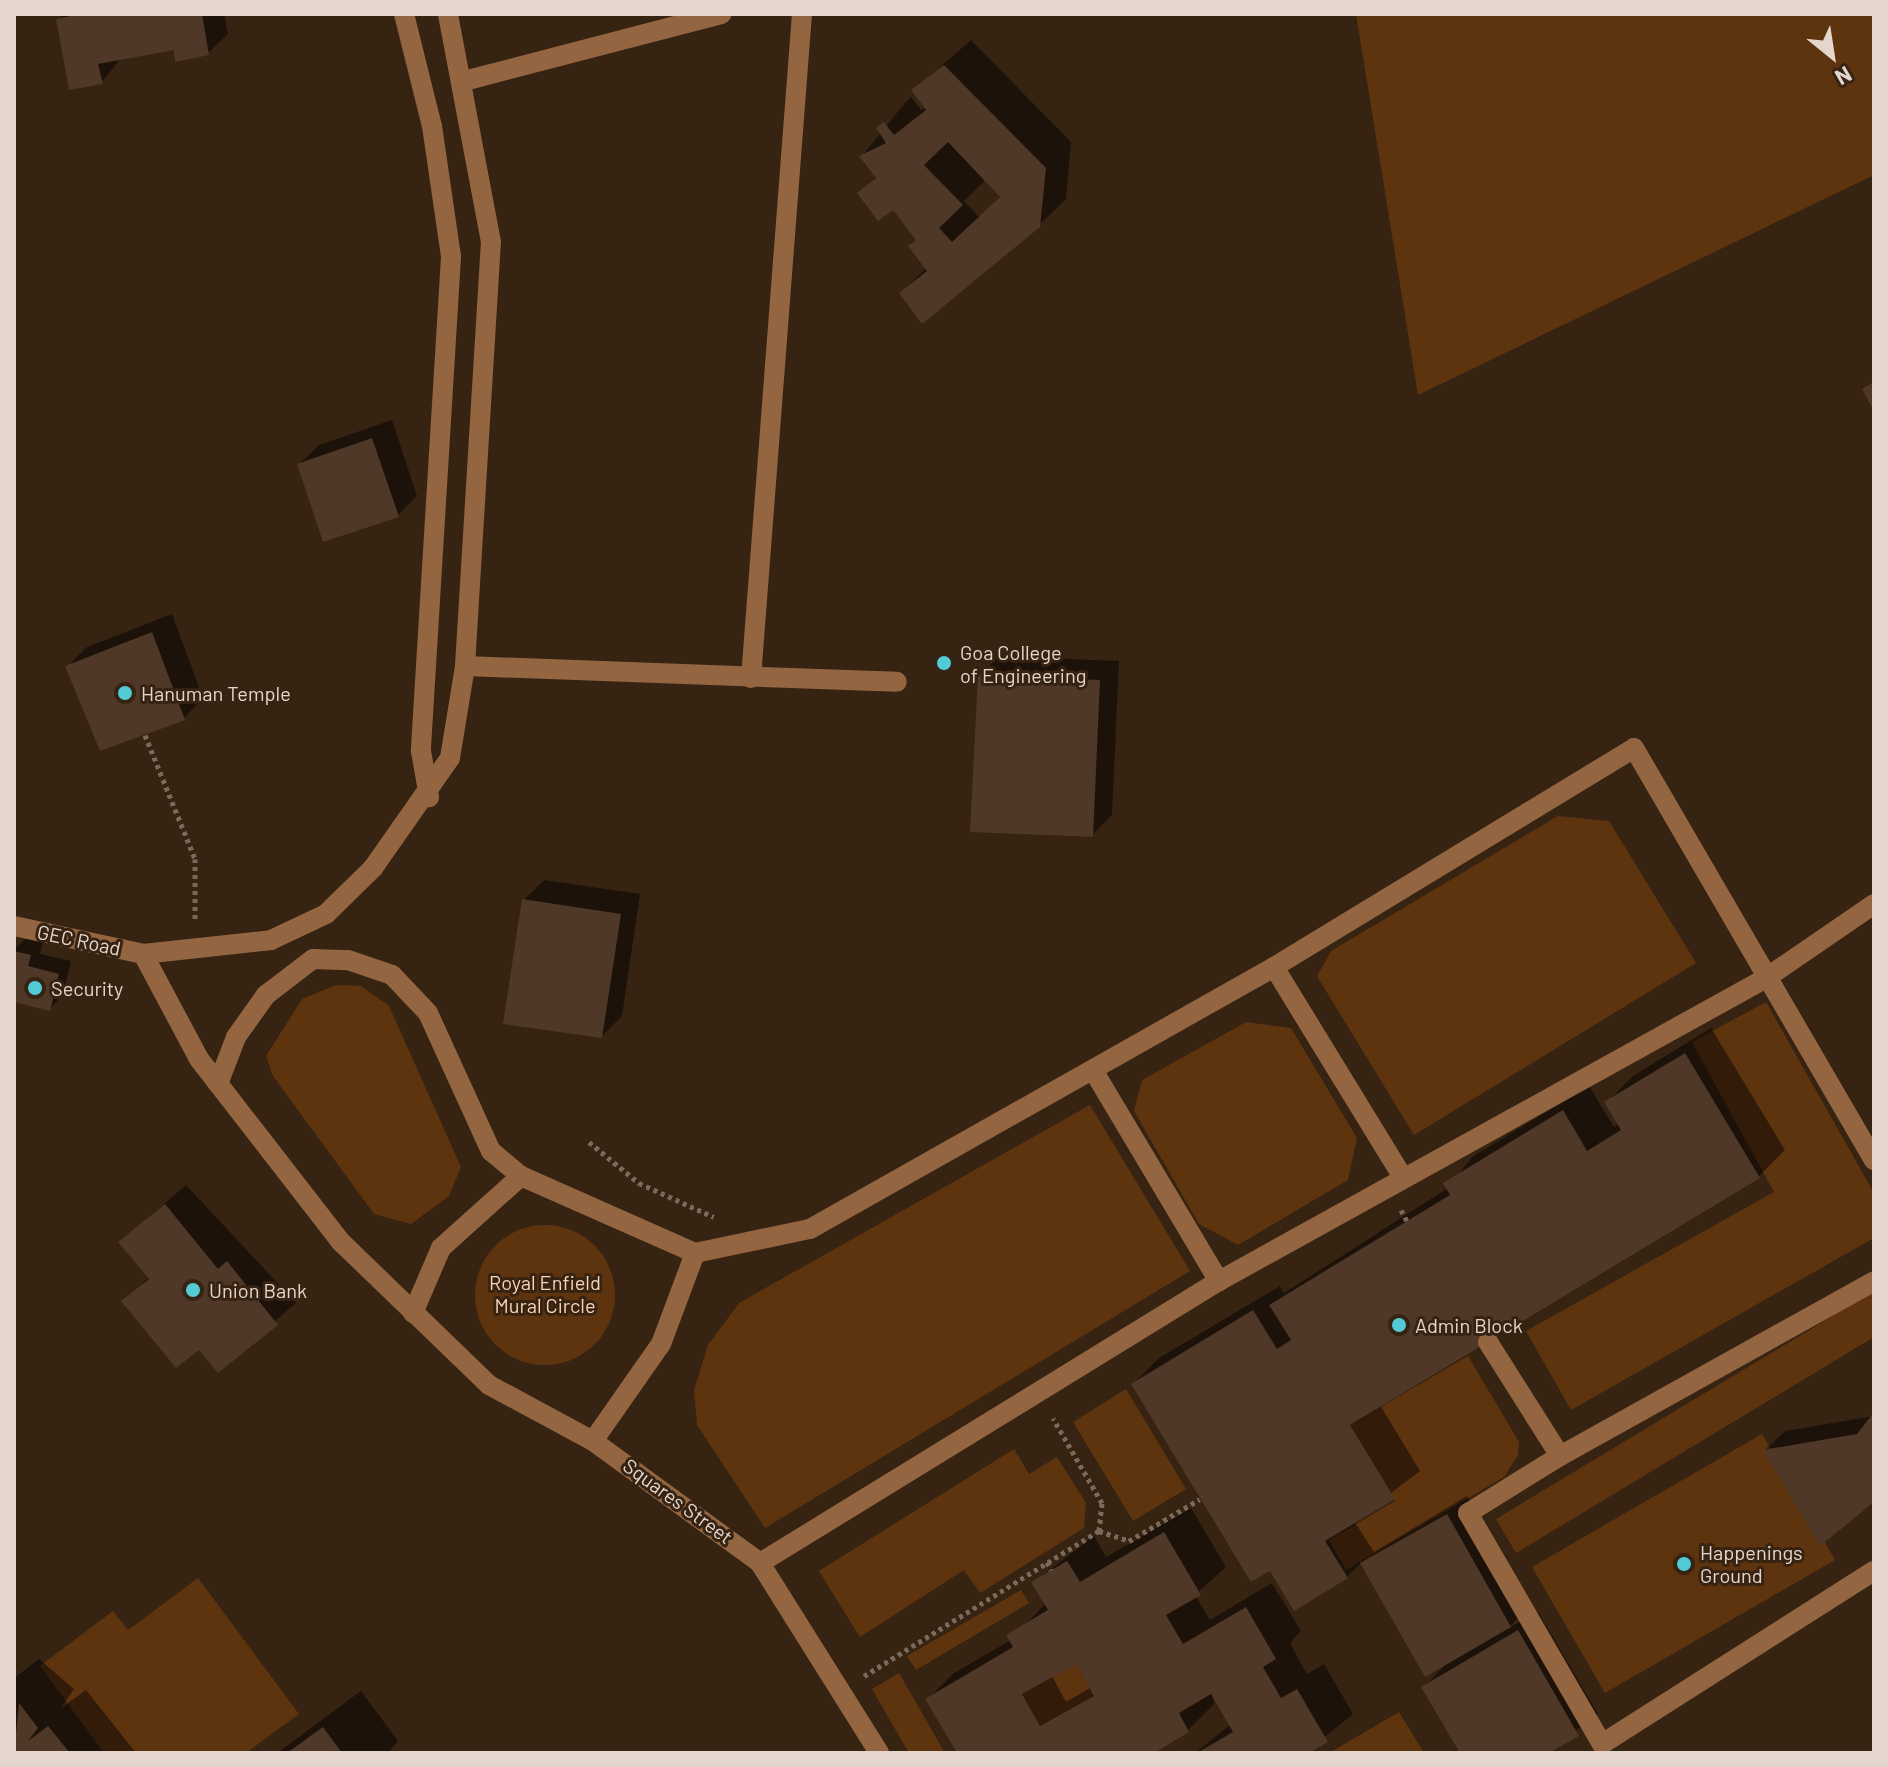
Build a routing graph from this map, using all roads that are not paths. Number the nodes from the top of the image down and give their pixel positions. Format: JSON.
{"nodes":[{"id":1,"x":404,"y":14,"type":"edge"},
{"id":2,"x":448,"y":14,"type":"edge"},
{"id":3,"x":721,"y":14,"type":"edge"},
{"id":4,"x":802,"y":14,"type":"edge"},
{"id":5,"x":464,"y":81,"type":"junction"},
{"id":6,"x":465,"y":666,"type":"junction"},
{"id":7,"x":751,"y":678,"type":"junction"},
{"id":8,"x":897,"y":682,"type":"dead end"},
{"id":9,"x":429,"y":797,"type":"junction"},
{"id":10,"x":1874,"y":904,"type":"edge"},
{"id":11,"x":14,"y":926,"type":"edge"},
{"id":12,"x":143,"y":954,"type":"junction"},
{"id":13,"x":1274,"y":967,"type":"junction"},
{"id":14,"x":1766,"y":978,"type":"junction"},
{"id":15,"x":1093,"y":1070,"type":"junction"},
{"id":16,"x":218,"y":1084,"type":"junction"},
{"id":17,"x":1874,"y":1160,"type":"edge"},
{"id":18,"x":521,"y":1176,"type":"junction"},
{"id":19,"x":1402,"y":1176,"type":"junction"},
{"id":20,"x":695,"y":1253,"type":"junction"},
{"id":21,"x":1219,"y":1281,"type":"junction"},
{"id":22,"x":1874,"y":1281,"type":"edge"},
{"id":23,"x":413,"y":1313,"type":"junction"},
{"id":24,"x":1488,"y":1342,"type":"dead end"},
{"id":25,"x":593,"y":1441,"type":"junction"},
{"id":26,"x":1560,"y":1456,"type":"junction"},
{"id":27,"x":760,"y":1563,"type":"junction"},
{"id":28,"x":1874,"y":1571,"type":"edge"},
{"id":29,"x":1605,"y":1748,"type":"edge"},
{"id":30,"x":879,"y":1753,"type":"edge"}],
"edges":[{"from":1,"to":9,"type":"lane"},
{"from":2,"to":5,"type":"lane","name":"GEC Road"},
{"from":3,"to":5,"type":"lane"},
{"from":4,"to":7,"type":"lane"},
{"from":5,"to":6,"type":"lane","name":"GEC Road"},
{"from":6,"to":7,"type":"lane"},
{"from":6,"to":9,"type":"lane","name":"GEC Road"},
{"from":7,"to":8,"type":"lane"},
{"from":9,"to":12,"type":"lane","name":"GEC Road"},
{"from":10,"to":14,"type":"lane"},
{"from":11,"to":12,"type":"lane","name":"GEC Road"},
{"from":12,"to":16,"type":"lane","name":"Squares Street"},
{"from":13,"to":14,"type":"lane"},
{"from":13,"to":15,"type":"lane"},
{"from":13,"to":19,"type":"lane"},
{"from":14,"to":17,"type":"lane"},
{"from":14,"to":19,"type":"lane"},
{"from":15,"to":20,"type":"lane"},
{"from":15,"to":21,"type":"lane"},
{"from":16,"to":18,"type":"lane"},
{"from":16,"to":23,"type":"lane","name":"Squares Street"},
{"from":18,"to":20,"type":"lane"},
{"from":18,"to":23,"type":"lane"},
{"from":19,"to":21,"type":"lane"},
{"from":20,"to":25,"type":"lane"},
{"from":21,"to":27,"type":"lane"},
{"from":22,"to":26,"type":"lane"},
{"from":23,"to":25,"type":"lane","name":"Squares Street"},
{"from":24,"to":26,"type":"lane"},
{"from":25,"to":27,"type":"lane","name":"Squares Street"},
{"from":26,"to":29,"type":"lane"},
{"from":27,"to":30,"type":"lane","name":"Squares Street"},
{"from":28,"to":29,"type":"lane"}]}
